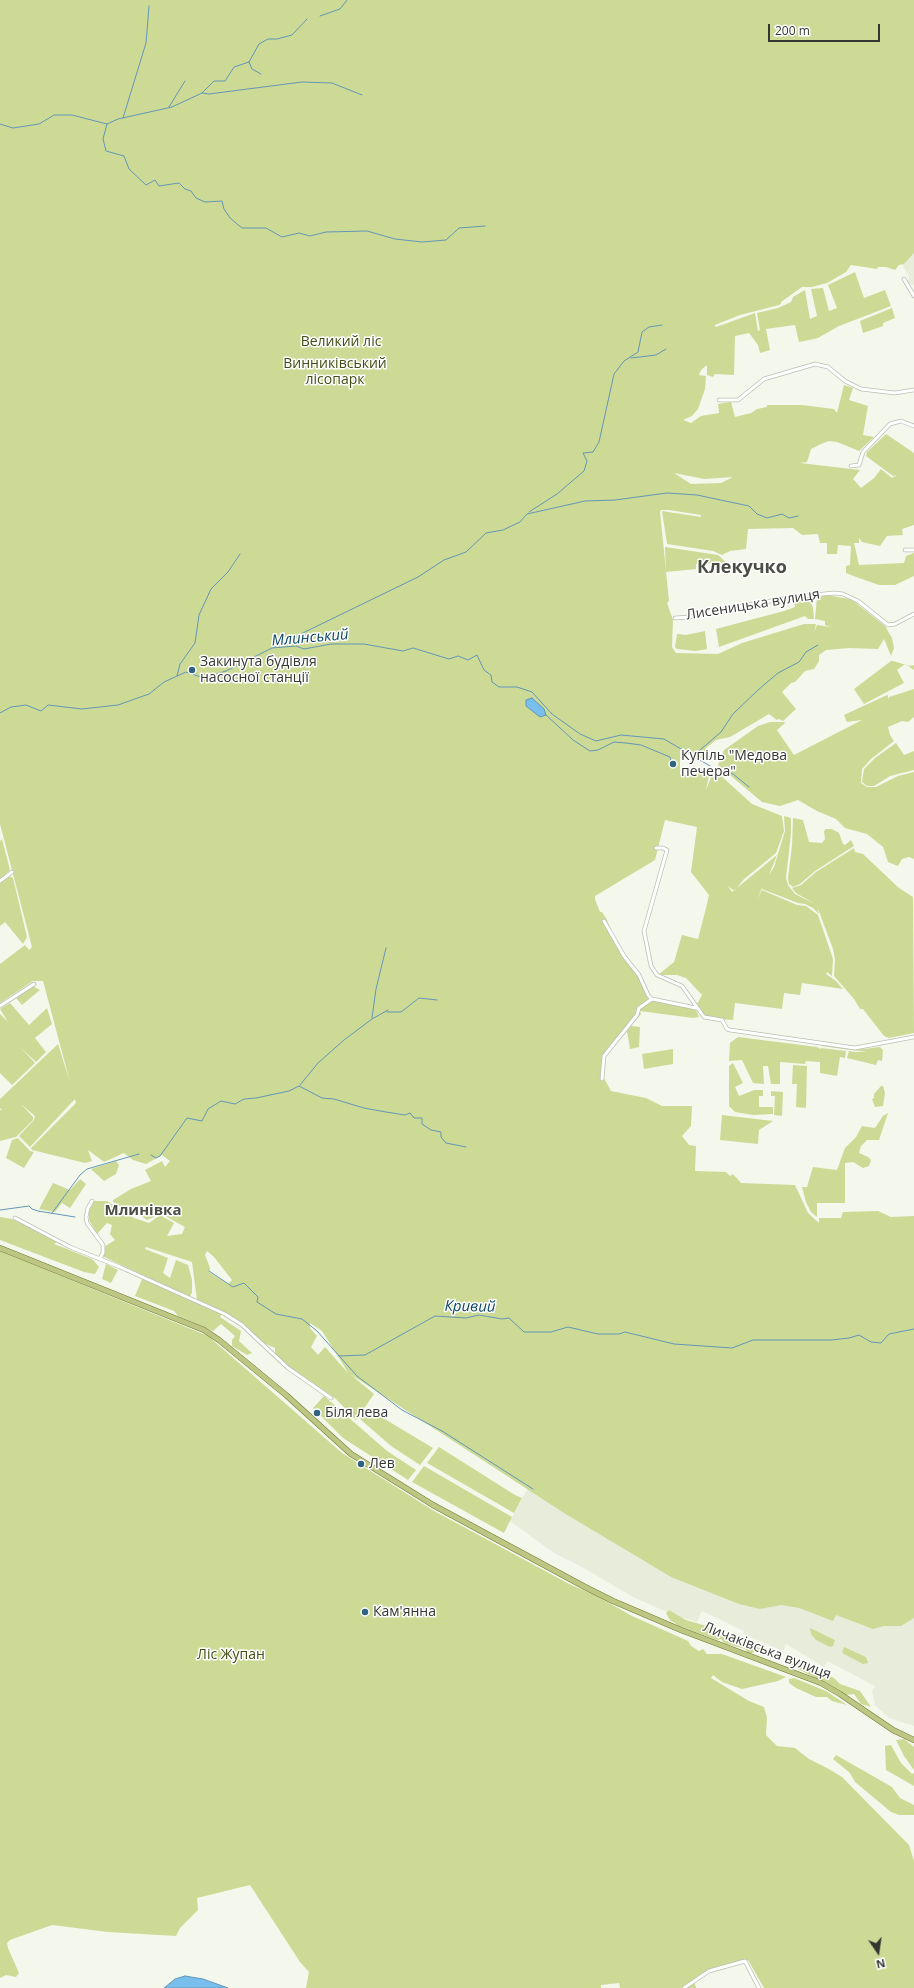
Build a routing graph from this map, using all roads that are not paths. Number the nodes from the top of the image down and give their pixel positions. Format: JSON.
{"nodes":[{"id":1,"x":904,"y":278,"type":"dead end"},
{"id":2,"x":914,"y":296,"type":"edge"},
{"id":3,"x":914,"y":390,"type":"edge"},
{"id":4,"x":719,"y":400,"type":"dead end"},
{"id":5,"x":914,"y":426,"type":"edge"},
{"id":6,"x":851,"y":466,"type":"dead end"},
{"id":7,"x":905,"y":550,"type":"dead end"},
{"id":8,"x":914,"y":550,"type":"edge"},
{"id":9,"x":914,"y":614,"type":"edge"},
{"id":10,"x":675,"y":618,"type":"dead end"},
{"id":11,"x":656,"y":848,"type":"dead end"},
{"id":12,"x":12,"y":872,"type":"dead end"},
{"id":13,"x":0,"y":881,"type":"edge"},
{"id":14,"x":604,"y":921,"type":"dead end"},
{"id":15,"x":34,"y":984,"type":"dead end"},
{"id":16,"x":652,"y":999,"type":"junction"},
{"id":17,"x":0,"y":1006,"type":"edge"},
{"id":18,"x":696,"y":1008,"type":"junction"},
{"id":19,"x":914,"y":1037,"type":"edge"},
{"id":20,"x":602,"y":1079,"type":"dead end"},
{"id":21,"x":92,"y":1201,"type":"dead end"},
{"id":22,"x":15,"y":1218,"type":"dead end"},
{"id":23,"x":0,"y":1248,"type":"edge"},
{"id":24,"x":100,"y":1258,"type":"junction"},
{"id":25,"x":331,"y":1398,"type":"dead end"},
{"id":26,"x":914,"y":1740,"type":"edge"},
{"id":27,"x":684,"y":1988,"type":"edge"},
{"id":28,"x":759,"y":1988,"type":"edge"}],
"edges":[{"from":1,"to":2,"type":"street"},
{"from":3,"to":4,"type":"street"},
{"from":5,"to":6,"type":"street"},
{"from":7,"to":8,"type":"street"},
{"from":9,"to":10,"type":"street","name":"Лисеницька вулиця"},
{"from":11,"to":18,"type":"street"},
{"from":12,"to":13,"type":"street"},
{"from":14,"to":16,"type":"street"},
{"from":15,"to":17,"type":"street"},
{"from":16,"to":18,"type":"street"},
{"from":16,"to":20,"type":"street"},
{"from":18,"to":19,"type":"street"},
{"from":21,"to":24,"type":"street"},
{"from":22,"to":24,"type":"street"},
{"from":23,"to":26,"type":"main road","name":"Личаківська вулиця"},
{"from":24,"to":25,"type":"street"},
{"from":27,"to":28,"type":"street"}]}
